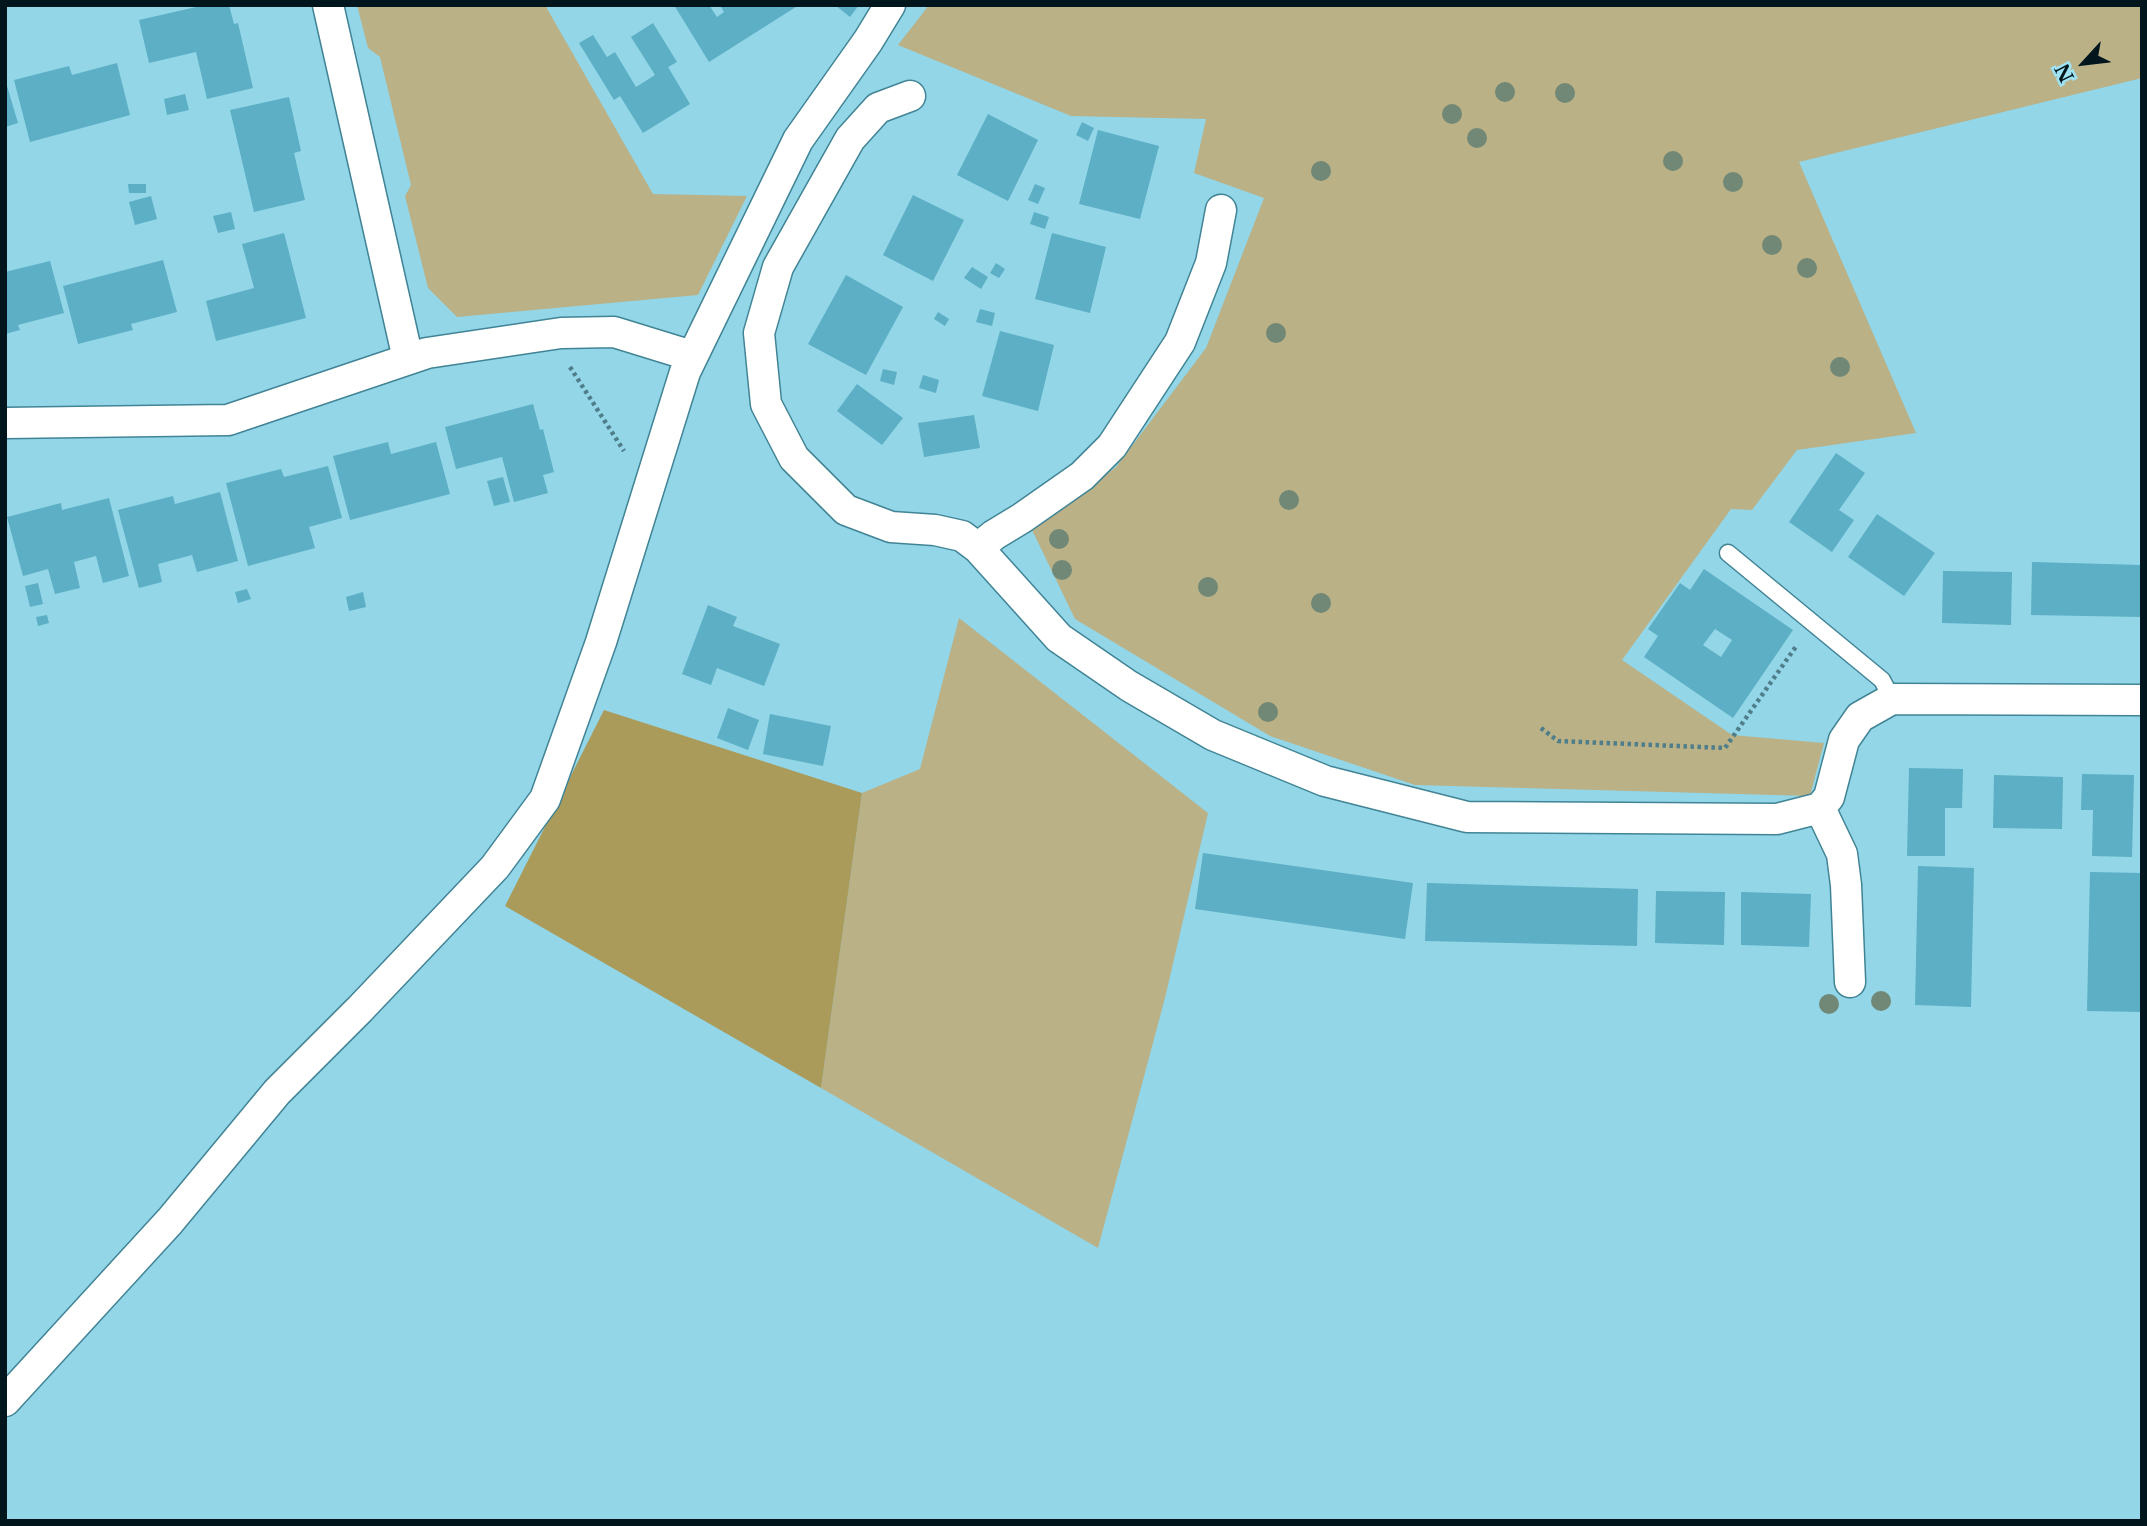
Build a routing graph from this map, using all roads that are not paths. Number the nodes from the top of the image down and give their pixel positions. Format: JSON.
{"nodes":[{"id":1,"x":328,"y":5,"type":"edge"},
{"id":2,"x":890,"y":5,"type":"edge"},
{"id":3,"x":910,"y":96,"type":"dead end"},
{"id":4,"x":1221,"y":210,"type":"dead end"},
{"id":5,"x":692,"y":356,"type":"junction"},
{"id":6,"x":408,"y":359,"type":"junction"},
{"id":7,"x":5,"y":423,"type":"edge"},
{"id":8,"x":978,"y":548,"type":"junction"},
{"id":9,"x":1728,"y":553,"type":"dead end"},
{"id":10,"x":1892,"y":699,"type":"junction"},
{"id":11,"x":2142,"y":700,"type":"edge"},
{"id":12,"x":1820,"y":808,"type":"junction"},
{"id":13,"x":1850,"y":982,"type":"dead end"},
{"id":14,"x":5,"y":1401,"type":"edge"}],
"edges":[{"from":1,"to":6,"type":"street"},
{"from":2,"to":5,"type":"street"},
{"from":3,"to":8,"type":"street"},
{"from":4,"to":8,"type":"street"},
{"from":5,"to":6,"type":"street"},
{"from":5,"to":14,"type":"street"},
{"from":6,"to":7,"type":"street"},
{"from":8,"to":12,"type":"street"},
{"from":9,"to":10,"type":"lane"},
{"from":10,"to":11,"type":"street"},
{"from":10,"to":12,"type":"street"},
{"from":12,"to":13,"type":"street"}]}
